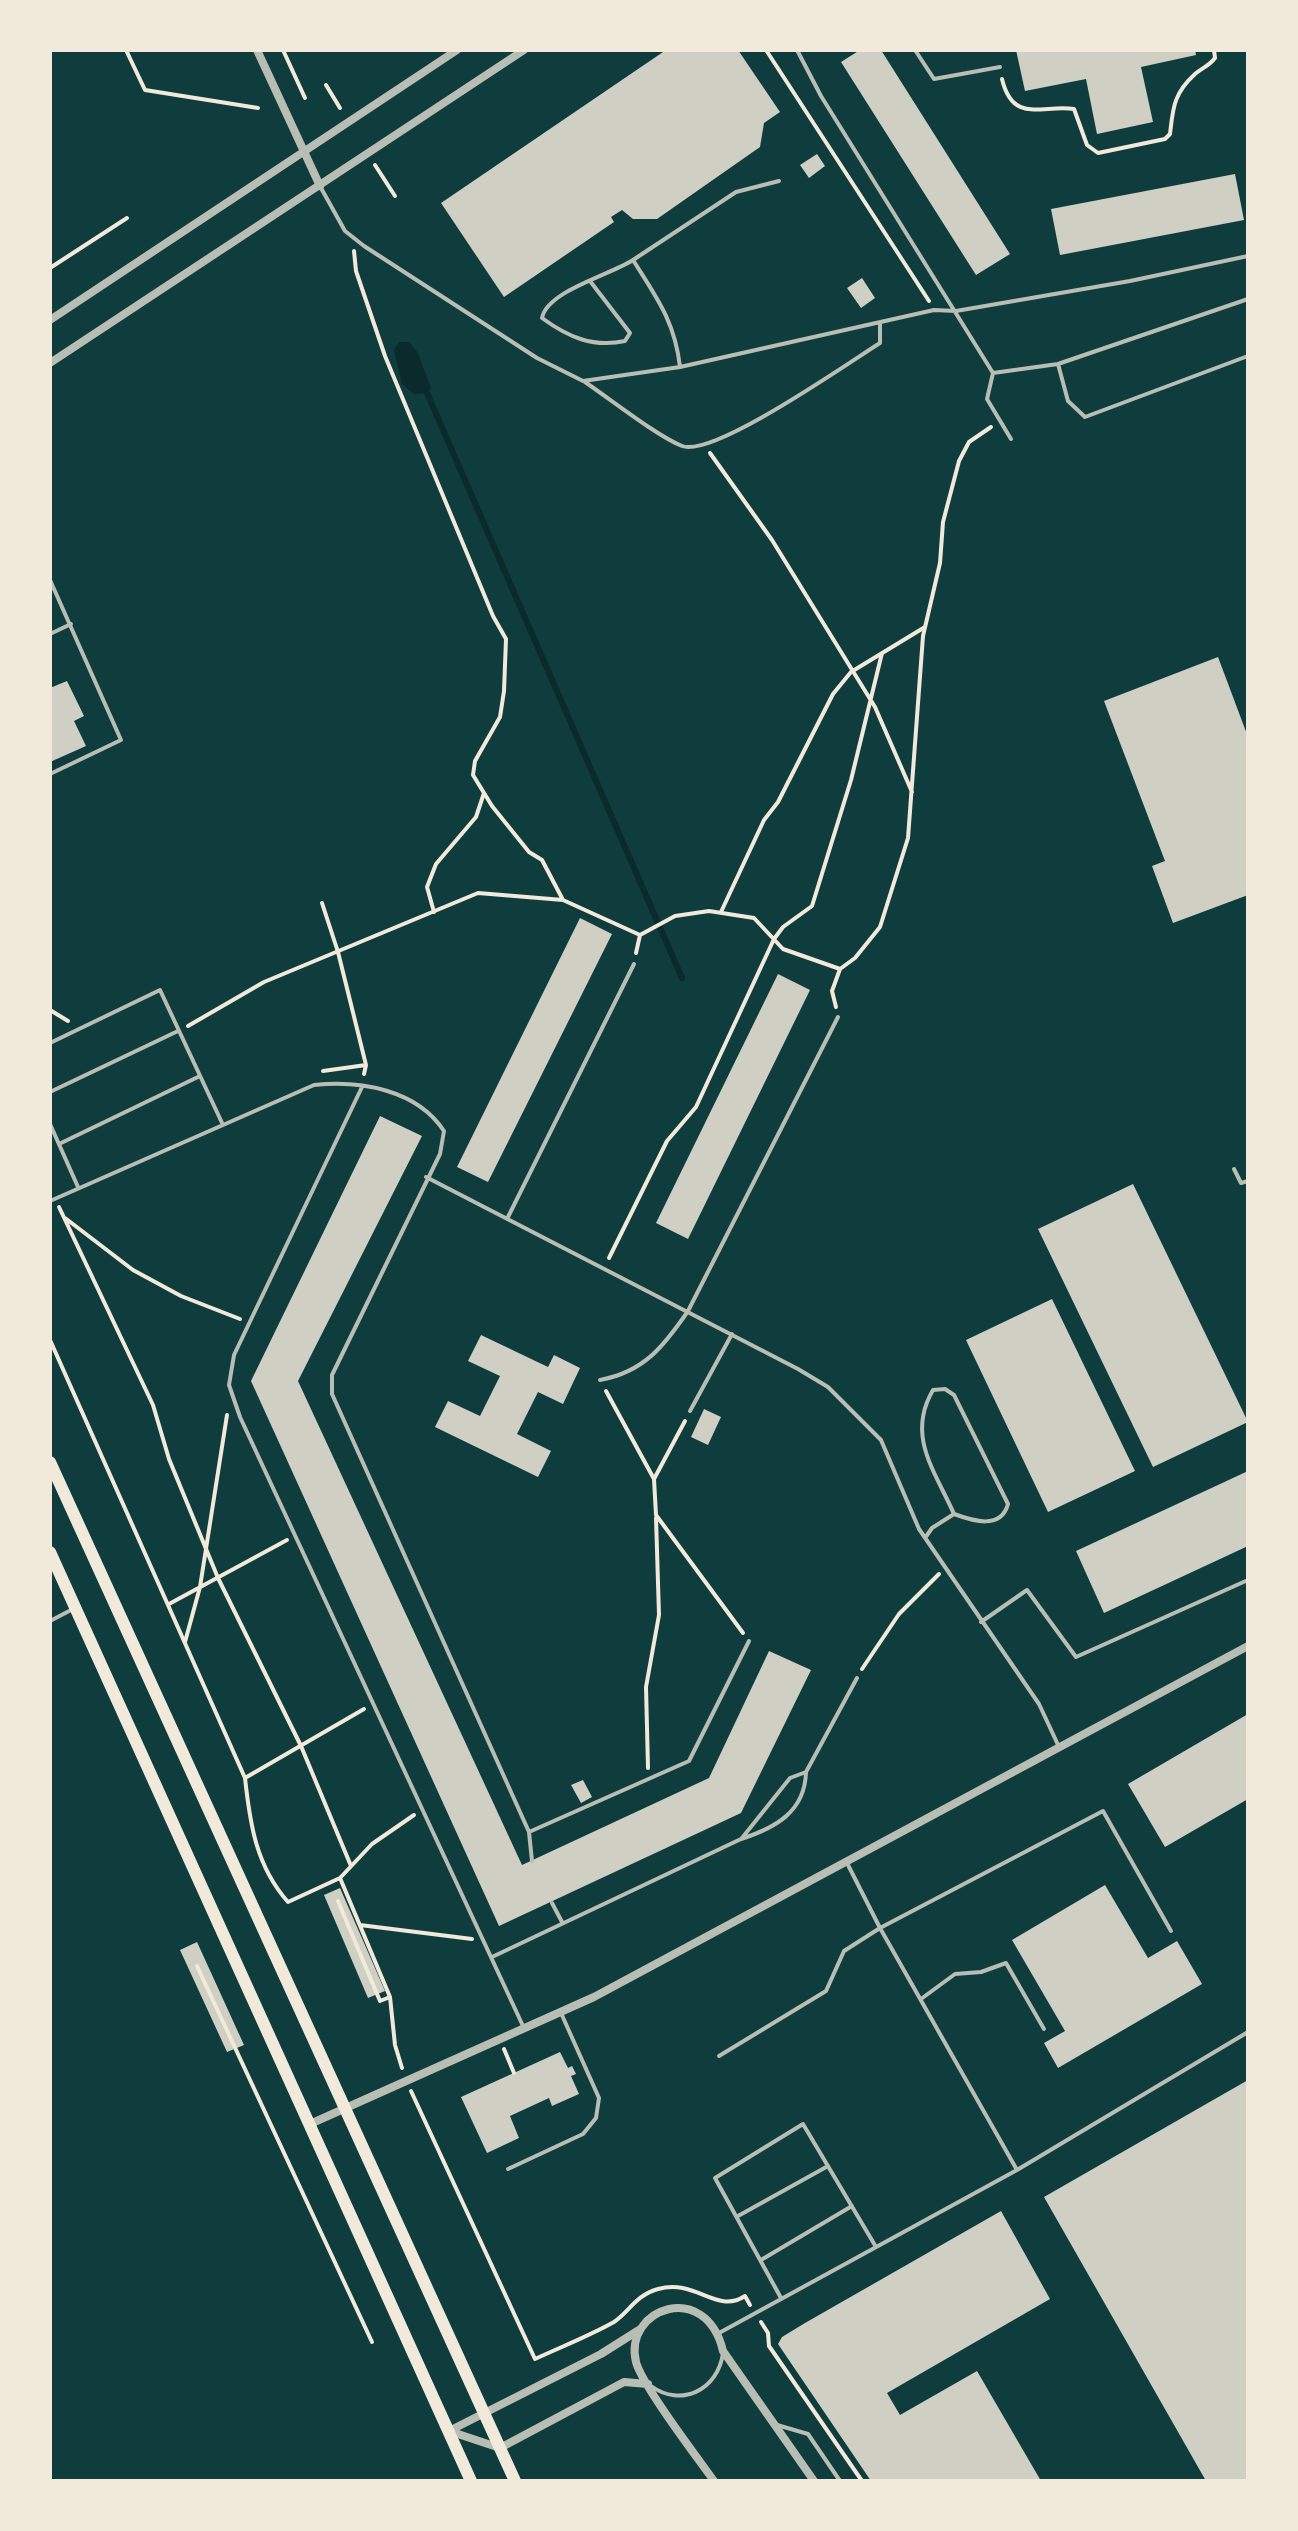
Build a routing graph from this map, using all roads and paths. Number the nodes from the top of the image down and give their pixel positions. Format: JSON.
{"nodes":[{"id":1,"x":126,"y":50,"type":"edge"},
{"id":2,"x":257,"y":50,"type":"edge"},
{"id":3,"x":283,"y":50,"type":"edge"},
{"id":4,"x":457,"y":50,"type":"edge"},
{"id":5,"x":524,"y":50,"type":"edge"},
{"id":6,"x":766,"y":50,"type":"edge"},
{"id":7,"x":797,"y":50,"type":"edge"},
{"id":8,"x":915,"y":50,"type":"edge"},
{"id":9,"x":1214,"y":50,"type":"edge"},
{"id":10,"x":1000,"y":67,"type":"joint"},
{"id":11,"x":326,"y":85,"type":"dead end"},
{"id":12,"x":305,"y":98,"type":"dead end"},
{"id":13,"x":258,"y":108,"type":"dead end"},
{"id":14,"x":340,"y":108,"type":"dead end"},
{"id":15,"x":304,"y":152,"type":"junction"},
{"id":16,"x":375,"y":165,"type":"dead end"},
{"id":17,"x":779,"y":181,"type":"dead end"},
{"id":18,"x":320,"y":186,"type":"junction"},
{"id":19,"x":395,"y":196,"type":"dead end"},
{"id":20,"x":127,"y":218,"type":"dead end"},
{"id":21,"x":356,"y":240,"type":"junction"},
{"id":22,"x":1248,"y":256,"type":"edge"},
{"id":23,"x":633,"y":260,"type":"junction"},
{"id":24,"x":50,"y":268,"type":"edge"},
{"id":25,"x":590,"y":281,"type":"junction"},
{"id":26,"x":1248,"y":299,"type":"edge"},
{"id":27,"x":934,"y":310,"type":"junction"},
{"id":28,"x":956,"y":311,"type":"junction"},
{"id":29,"x":50,"y":320,"type":"edge"},
{"id":30,"x":880,"y":322,"type":"junction"},
{"id":31,"x":1248,"y":356,"type":"edge"},
{"id":32,"x":50,"y":363,"type":"edge"},
{"id":33,"x":1058,"y":364,"type":"junction"},
{"id":34,"x":680,"y":367,"type":"junction"},
{"id":35,"x":993,"y":373,"type":"junction"},
{"id":36,"x":583,"y":381,"type":"junction"},
{"id":37,"x":980,"y":435,"type":"dead end"},
{"id":38,"x":1011,"y":439,"type":"dead end"},
{"id":39,"x":705,"y":446,"type":"junction"},
{"id":40,"x":50,"y":580,"type":"edge"},
{"id":41,"x":71,"y":624,"type":"junction"},
{"id":42,"x":925,"y":627,"type":"junction"},
{"id":43,"x":50,"y":634,"type":"edge"},
{"id":44,"x":882,"y":653,"type":"junction"},
{"id":45,"x":851,"y":672,"type":"junction"},
{"id":46,"x":871,"y":702,"type":"junction"},
{"id":47,"x":50,"y":774,"type":"edge"},
{"id":48,"x":484,"y":793,"type":"junction"},
{"id":49,"x":913,"y":794,"type":"junction"},
{"id":50,"x":563,"y":900,"type":"junction"},
{"id":51,"x":322,"y":903,"type":"dead end"},
{"id":52,"x":434,"y":912,"type":"junction"},
{"id":53,"x":720,"y":913,"type":"junction"},
{"id":54,"x":640,"y":935,"type":"junction"},
{"id":55,"x":774,"y":939,"type":"junction"},
{"id":56,"x":338,"y":952,"type":"junction"},
{"id":57,"x":634,"y":964,"type":"joint"},
{"id":58,"x":840,"y":969,"type":"junction"},
{"id":59,"x":50,"y":1010,"type":"edge"},
{"id":60,"x":838,"y":1017,"type":"joint"},
{"id":61,"x":186,"y":1027,"type":"dead end"},
{"id":62,"x":80,"y":1029,"type":"junction"},
{"id":63,"x":179,"y":1030,"type":"junction"},
{"id":64,"x":50,"y":1043,"type":"edge"},
{"id":65,"x":200,"y":1076,"type":"junction"},
{"id":66,"x":362,"y":1087,"type":"junction"},
{"id":67,"x":50,"y":1092,"type":"edge"},
{"id":68,"x":50,"y":1124,"type":"edge"},
{"id":69,"x":223,"y":1125,"type":"junction"},
{"id":70,"x":59,"y":1144,"type":"junction"},
{"id":71,"x":1234,"y":1169,"type":"dead end"},
{"id":72,"x":426,"y":1177,"type":"junction"},
{"id":73,"x":1248,"y":1181,"type":"edge"},
{"id":74,"x":78,"y":1188,"type":"junction"},
{"id":75,"x":52,"y":1200,"type":"edge"},
{"id":76,"x":63,"y":1217,"type":"junction"},
{"id":77,"x":508,"y":1217,"type":"junction"},
{"id":78,"x":604,"y":1267,"type":"junction"},
{"id":79,"x":688,"y":1311,"type":"junction"},
{"id":80,"x":249,"y":1322,"type":"junction"},
{"id":81,"x":732,"y":1334,"type":"junction"},
{"id":82,"x":50,"y":1340,"type":"edge"},
{"id":83,"x":600,"y":1380,"type":"joint"},
{"id":84,"x":234,"y":1399,"type":"junction"},
{"id":85,"x":690,"y":1411,"type":"joint"},
{"id":86,"x":50,"y":1462,"type":"edge"},
{"id":87,"x":654,"y":1479,"type":"junction"},
{"id":88,"x":954,"y":1514,"type":"junction"},
{"id":89,"x":656,"y":1515,"type":"junction"},
{"id":90,"x":291,"y":1537,"type":"dead end"},
{"id":91,"x":925,"y":1538,"type":"junction"},
{"id":92,"x":206,"y":1549,"type":"junction"},
{"id":93,"x":50,"y":1552,"type":"edge"},
{"id":94,"x":944,"y":1570,"type":"junction"},
{"id":95,"x":218,"y":1578,"type":"junction"},
{"id":96,"x":1248,"y":1580,"type":"edge"},
{"id":97,"x":200,"y":1587,"type":"junction"},
{"id":98,"x":169,"y":1604,"type":"junction"},
{"id":99,"x":75,"y":1608,"type":"junction"},
{"id":100,"x":50,"y":1621,"type":"edge"},
{"id":101,"x":981,"y":1622,"type":"junction"},
{"id":102,"x":749,"y":1641,"type":"joint"},
{"id":103,"x":185,"y":1642,"type":"junction"},
{"id":104,"x":1248,"y":1646,"type":"edge"},
{"id":105,"x":857,"y":1678,"type":"joint"},
{"id":106,"x":374,"y":1704,"type":"junction"},
{"id":107,"x":301,"y":1746,"type":"junction"},
{"id":108,"x":1059,"y":1747,"type":"junction"},
{"id":109,"x":806,"y":1772,"type":"junction"},
{"id":110,"x":245,"y":1778,"type":"junction"},
{"id":111,"x":648,"y":1779,"type":"junction"},
{"id":112,"x":423,"y":1810,"type":"junction"},
{"id":113,"x":529,"y":1832,"type":"junction"},
{"id":114,"x":741,"y":1839,"type":"junction"},
{"id":115,"x":532,"y":1861,"type":"dead end"},
{"id":116,"x":846,"y":1861,"type":"junction"},
{"id":117,"x":351,"y":1866,"type":"junction"},
{"id":118,"x":340,"y":1878,"type":"junction"},
{"id":119,"x":338,"y":1901,"type":"dead end"},
{"id":120,"x":552,"y":1903,"type":"dead end"},
{"id":121,"x":562,"y":1922,"type":"junction"},
{"id":122,"x":360,"y":1925,"type":"junction"},
{"id":123,"x":880,"y":1928,"type":"junction"},
{"id":124,"x":1171,"y":1931,"type":"dead end"},
{"id":125,"x":485,"y":1941,"type":"junction"},
{"id":126,"x":492,"y":1957,"type":"junction"},
{"id":127,"x":197,"y":1966,"type":"dead end"},
{"id":128,"x":390,"y":1997,"type":"junction"},
{"id":129,"x":921,"y":1999,"type":"junction"},
{"id":130,"x":561,"y":2013,"type":"junction"},
{"id":131,"x":524,"y":2029,"type":"junction"},
{"id":132,"x":1044,"y":2029,"type":"dead end"},
{"id":133,"x":1248,"y":2032,"type":"edge"},
{"id":134,"x":500,"y":2040,"type":"junction"},
{"id":135,"x":719,"y":2056,"type":"dead end"},
{"id":136,"x":514,"y":2073,"type":"dead end"},
{"id":137,"x":406,"y":2081,"type":"junction"},
{"id":138,"x":345,"y":2108,"type":"junction"},
{"id":139,"x":310,"y":2124,"type":"junction"},
{"id":140,"x":828,"y":2166,"type":"junction"},
{"id":141,"x":508,"y":2169,"type":"dead end"},
{"id":142,"x":1017,"y":2170,"type":"junction"},
{"id":143,"x":852,"y":2206,"type":"junction"},
{"id":144,"x":738,"y":2216,"type":"junction"},
{"id":145,"x":876,"y":2247,"type":"junction"},
{"id":146,"x":761,"y":2260,"type":"junction"},
{"id":147,"x":781,"y":2298,"type":"junction"},
{"id":148,"x":755,"y":2312,"type":"junction"},
{"id":149,"x":642,"y":2328,"type":"junction"},
{"id":150,"x":719,"y":2333,"type":"junction"},
{"id":151,"x":372,"y":2342,"type":"dead end"},
{"id":152,"x":723,"y":2351,"type":"junction"},
{"id":153,"x":649,"y":2384,"type":"junction"},
{"id":154,"x":484,"y":2413,"type":"junction"},
{"id":155,"x":773,"y":2423,"type":"junction"},
{"id":156,"x":449,"y":2431,"type":"junction"},
{"id":157,"x":500,"y":2448,"type":"junction"},
{"id":158,"x":471,"y":2481,"type":"edge"},
{"id":159,"x":515,"y":2481,"type":"edge"},
{"id":160,"x":714,"y":2481,"type":"edge"},
{"id":161,"x":814,"y":2481,"type":"edge"},
{"id":162,"x":840,"y":2481,"type":"edge"},
{"id":163,"x":862,"y":2481,"type":"edge"}],
"edges":[{"from":1,"to":13,"type":"path"},
{"from":2,"to":15,"type":"street"},
{"from":3,"to":12,"type":"path"},
{"from":4,"to":15,"type":"street"},
{"from":5,"to":18,"type":"street"},
{"from":6,"to":27,"type":"path"},
{"from":7,"to":28,"type":"lane"},
{"from":8,"to":10,"type":"lane"},
{"from":9,"to":10,"type":"path"},
{"from":11,"to":14,"type":"path"},
{"from":15,"to":18,"type":"street"},
{"from":15,"to":29,"type":"street"},
{"from":16,"to":19,"type":"path"},
{"from":17,"to":23,"type":"lane"},
{"from":18,"to":21,"type":"lane"},
{"from":18,"to":32,"type":"street"},
{"from":20,"to":24,"type":"path"},
{"from":21,"to":36,"type":"lane"},
{"from":21,"to":48,"type":"path"},
{"from":22,"to":28,"type":"lane"},
{"from":23,"to":25,"type":"lane"},
{"from":23,"to":34,"type":"lane"},
{"from":25,"to":25,"type":"lane"},
{"from":26,"to":33,"type":"lane"},
{"from":27,"to":28,"type":"lane"},
{"from":27,"to":30,"type":"lane"},
{"from":28,"to":35,"type":"lane"},
{"from":30,"to":34,"type":"lane"},
{"from":30,"to":39,"type":"lane"},
{"from":31,"to":33,"type":"lane"},
{"from":33,"to":35,"type":"lane"},
{"from":34,"to":36,"type":"lane"},
{"from":35,"to":38,"type":"lane"},
{"from":36,"to":39,"type":"lane"},
{"from":37,"to":42,"type":"path"},
{"from":39,"to":45,"type":"path"},
{"from":40,"to":41,"type":"lane"},
{"from":41,"to":43,"type":"lane"},
{"from":41,"to":47,"type":"lane"},
{"from":42,"to":44,"type":"path"},
{"from":42,"to":49,"type":"path"},
{"from":44,"to":45,"type":"path"},
{"from":44,"to":46,"type":"path"},
{"from":45,"to":46,"type":"path"},
{"from":45,"to":53,"type":"path"},
{"from":46,"to":49,"type":"path"},
{"from":46,"to":55,"type":"path"},
{"from":48,"to":50,"type":"path"},
{"from":48,"to":52,"type":"path"},
{"from":49,"to":58,"type":"path"},
{"from":50,"to":52,"type":"path"},
{"from":50,"to":54,"type":"path"},
{"from":51,"to":56,"type":"path"},
{"from":52,"to":56,"type":"path"},
{"from":53,"to":54,"type":"path"},
{"from":53,"to":55,"type":"path"},
{"from":54,"to":57,"type":"path"},
{"from":55,"to":58,"type":"path"},
{"from":55,"to":78,"type":"path"},
{"from":56,"to":61,"type":"path"},
{"from":56,"to":66,"type":"path"},
{"from":57,"to":77,"type":"lane"},
{"from":58,"to":60,"type":"path"},
{"from":59,"to":62,"type":"path"},
{"from":60,"to":79,"type":"lane"},
{"from":62,"to":63,"type":"lane"},
{"from":62,"to":64,"type":"lane"},
{"from":63,"to":65,"type":"lane"},
{"from":63,"to":67,"type":"lane"},
{"from":65,"to":69,"type":"lane"},
{"from":65,"to":70,"type":"lane"},
{"from":66,"to":69,"type":"lane"},
{"from":66,"to":72,"type":"lane"},
{"from":66,"to":80,"type":"lane"},
{"from":68,"to":70,"type":"lane"},
{"from":69,"to":74,"type":"lane"},
{"from":70,"to":74,"type":"lane"},
{"from":71,"to":73,"type":"lane"},
{"from":72,"to":77,"type":"lane"},
{"from":72,"to":113,"type":"lane"},
{"from":74,"to":75,"type":"lane"},
{"from":75,"to":76,"type":"path"},
{"from":76,"to":80,"type":"path"},
{"from":76,"to":92,"type":"path"},
{"from":77,"to":78,"type":"lane"},
{"from":78,"to":79,"type":"lane"},
{"from":79,"to":81,"type":"lane"},
{"from":79,"to":83,"type":"lane"},
{"from":80,"to":84,"type":"lane"},
{"from":81,"to":85,"type":"lane"},
{"from":81,"to":91,"type":"lane"},
{"from":82,"to":98,"type":"path"},
{"from":83,"to":87,"type":"path"},
{"from":84,"to":92,"type":"path"},
{"from":84,"to":106,"type":"lane"},
{"from":85,"to":87,"type":"path"},
{"from":86,"to":138,"type":"main road"},
{"from":87,"to":89,"type":"path"},
{"from":88,"to":88,"type":"lane"},
{"from":88,"to":91,"type":"lane"},
{"from":89,"to":102,"type":"path"},
{"from":89,"to":111,"type":"path"},
{"from":90,"to":95,"type":"path"},
{"from":91,"to":94,"type":"lane"},
{"from":92,"to":95,"type":"path"},
{"from":92,"to":97,"type":"path"},
{"from":93,"to":99,"type":"main road"},
{"from":94,"to":101,"type":"lane"},
{"from":94,"to":105,"type":"path"},
{"from":95,"to":97,"type":"path"},
{"from":95,"to":107,"type":"path"},
{"from":96,"to":101,"type":"lane"},
{"from":97,"to":98,"type":"path"},
{"from":97,"to":103,"type":"path"},
{"from":98,"to":103,"type":"path"},
{"from":99,"to":100,"type":"lane"},
{"from":99,"to":139,"type":"main road"},
{"from":101,"to":108,"type":"lane"},
{"from":102,"to":111,"type":"lane"},
{"from":103,"to":110,"type":"path"},
{"from":104,"to":108,"type":"street"},
{"from":105,"to":109,"type":"lane"},
{"from":106,"to":107,"type":"path"},
{"from":106,"to":112,"type":"lane"},
{"from":107,"to":110,"type":"path"},
{"from":107,"to":117,"type":"path"},
{"from":108,"to":116,"type":"street"},
{"from":109,"to":114,"type":"lane"},
{"from":109,"to":114,"type":"lane"},
{"from":110,"to":118,"type":"path"},
{"from":111,"to":113,"type":"lane"},
{"from":112,"to":117,"type":"path"},
{"from":112,"to":125,"type":"lane"},
{"from":113,"to":115,"type":"lane"},
{"from":114,"to":121,"type":"lane"},
{"from":116,"to":123,"type":"lane"},
{"from":116,"to":130,"type":"street"},
{"from":117,"to":118,"type":"path"},
{"from":118,"to":122,"type":"path"},
{"from":119,"to":128,"type":"path"},
{"from":120,"to":121,"type":"lane"},
{"from":121,"to":126,"type":"lane"},
{"from":122,"to":125,"type":"path"},
{"from":122,"to":128,"type":"path"},
{"from":123,"to":124,"type":"lane"},
{"from":123,"to":129,"type":"lane"},
{"from":123,"to":135,"type":"lane"},
{"from":125,"to":126,"type":"lane"},
{"from":126,"to":131,"type":"lane"},
{"from":127,"to":151,"type":"path"},
{"from":128,"to":137,"type":"path"},
{"from":129,"to":132,"type":"lane"},
{"from":129,"to":142,"type":"lane"},
{"from":130,"to":131,"type":"street"},
{"from":130,"to":141,"type":"lane"},
{"from":131,"to":134,"type":"street"},
{"from":133,"to":142,"type":"lane"},
{"from":134,"to":136,"type":"path"},
{"from":134,"to":137,"type":"street"},
{"from":137,"to":138,"type":"street"},
{"from":137,"to":148,"type":"path"},
{"from":138,"to":139,"type":"street"},
{"from":138,"to":154,"type":"main road"},
{"from":139,"to":156,"type":"main road"},
{"from":140,"to":143,"type":"lane"},
{"from":140,"to":144,"type":"lane"},
{"from":140,"to":144,"type":"lane"},
{"from":142,"to":145,"type":"lane"},
{"from":143,"to":145,"type":"lane"},
{"from":143,"to":146,"type":"lane"},
{"from":144,"to":146,"type":"lane"},
{"from":145,"to":147,"type":"lane"},
{"from":146,"to":147,"type":"lane"},
{"from":147,"to":148,"type":"lane"},
{"from":148,"to":150,"type":"lane"},
{"from":148,"to":163,"type":"path"},
{"from":149,"to":150,"type":"street"},
{"from":149,"to":153,"type":"street"},
{"from":149,"to":154,"type":"street"},
{"from":150,"to":152,"type":"street"},
{"from":152,"to":153,"type":"lane"},
{"from":152,"to":155,"type":"street"},
{"from":153,"to":157,"type":"street"},
{"from":153,"to":160,"type":"street"},
{"from":154,"to":156,"type":"street"},
{"from":154,"to":157,"type":"main road"},
{"from":155,"to":161,"type":"street"},
{"from":155,"to":162,"type":"lane"},
{"from":156,"to":157,"type":"street"},
{"from":156,"to":158,"type":"main road"},
{"from":157,"to":159,"type":"main road"}]}
